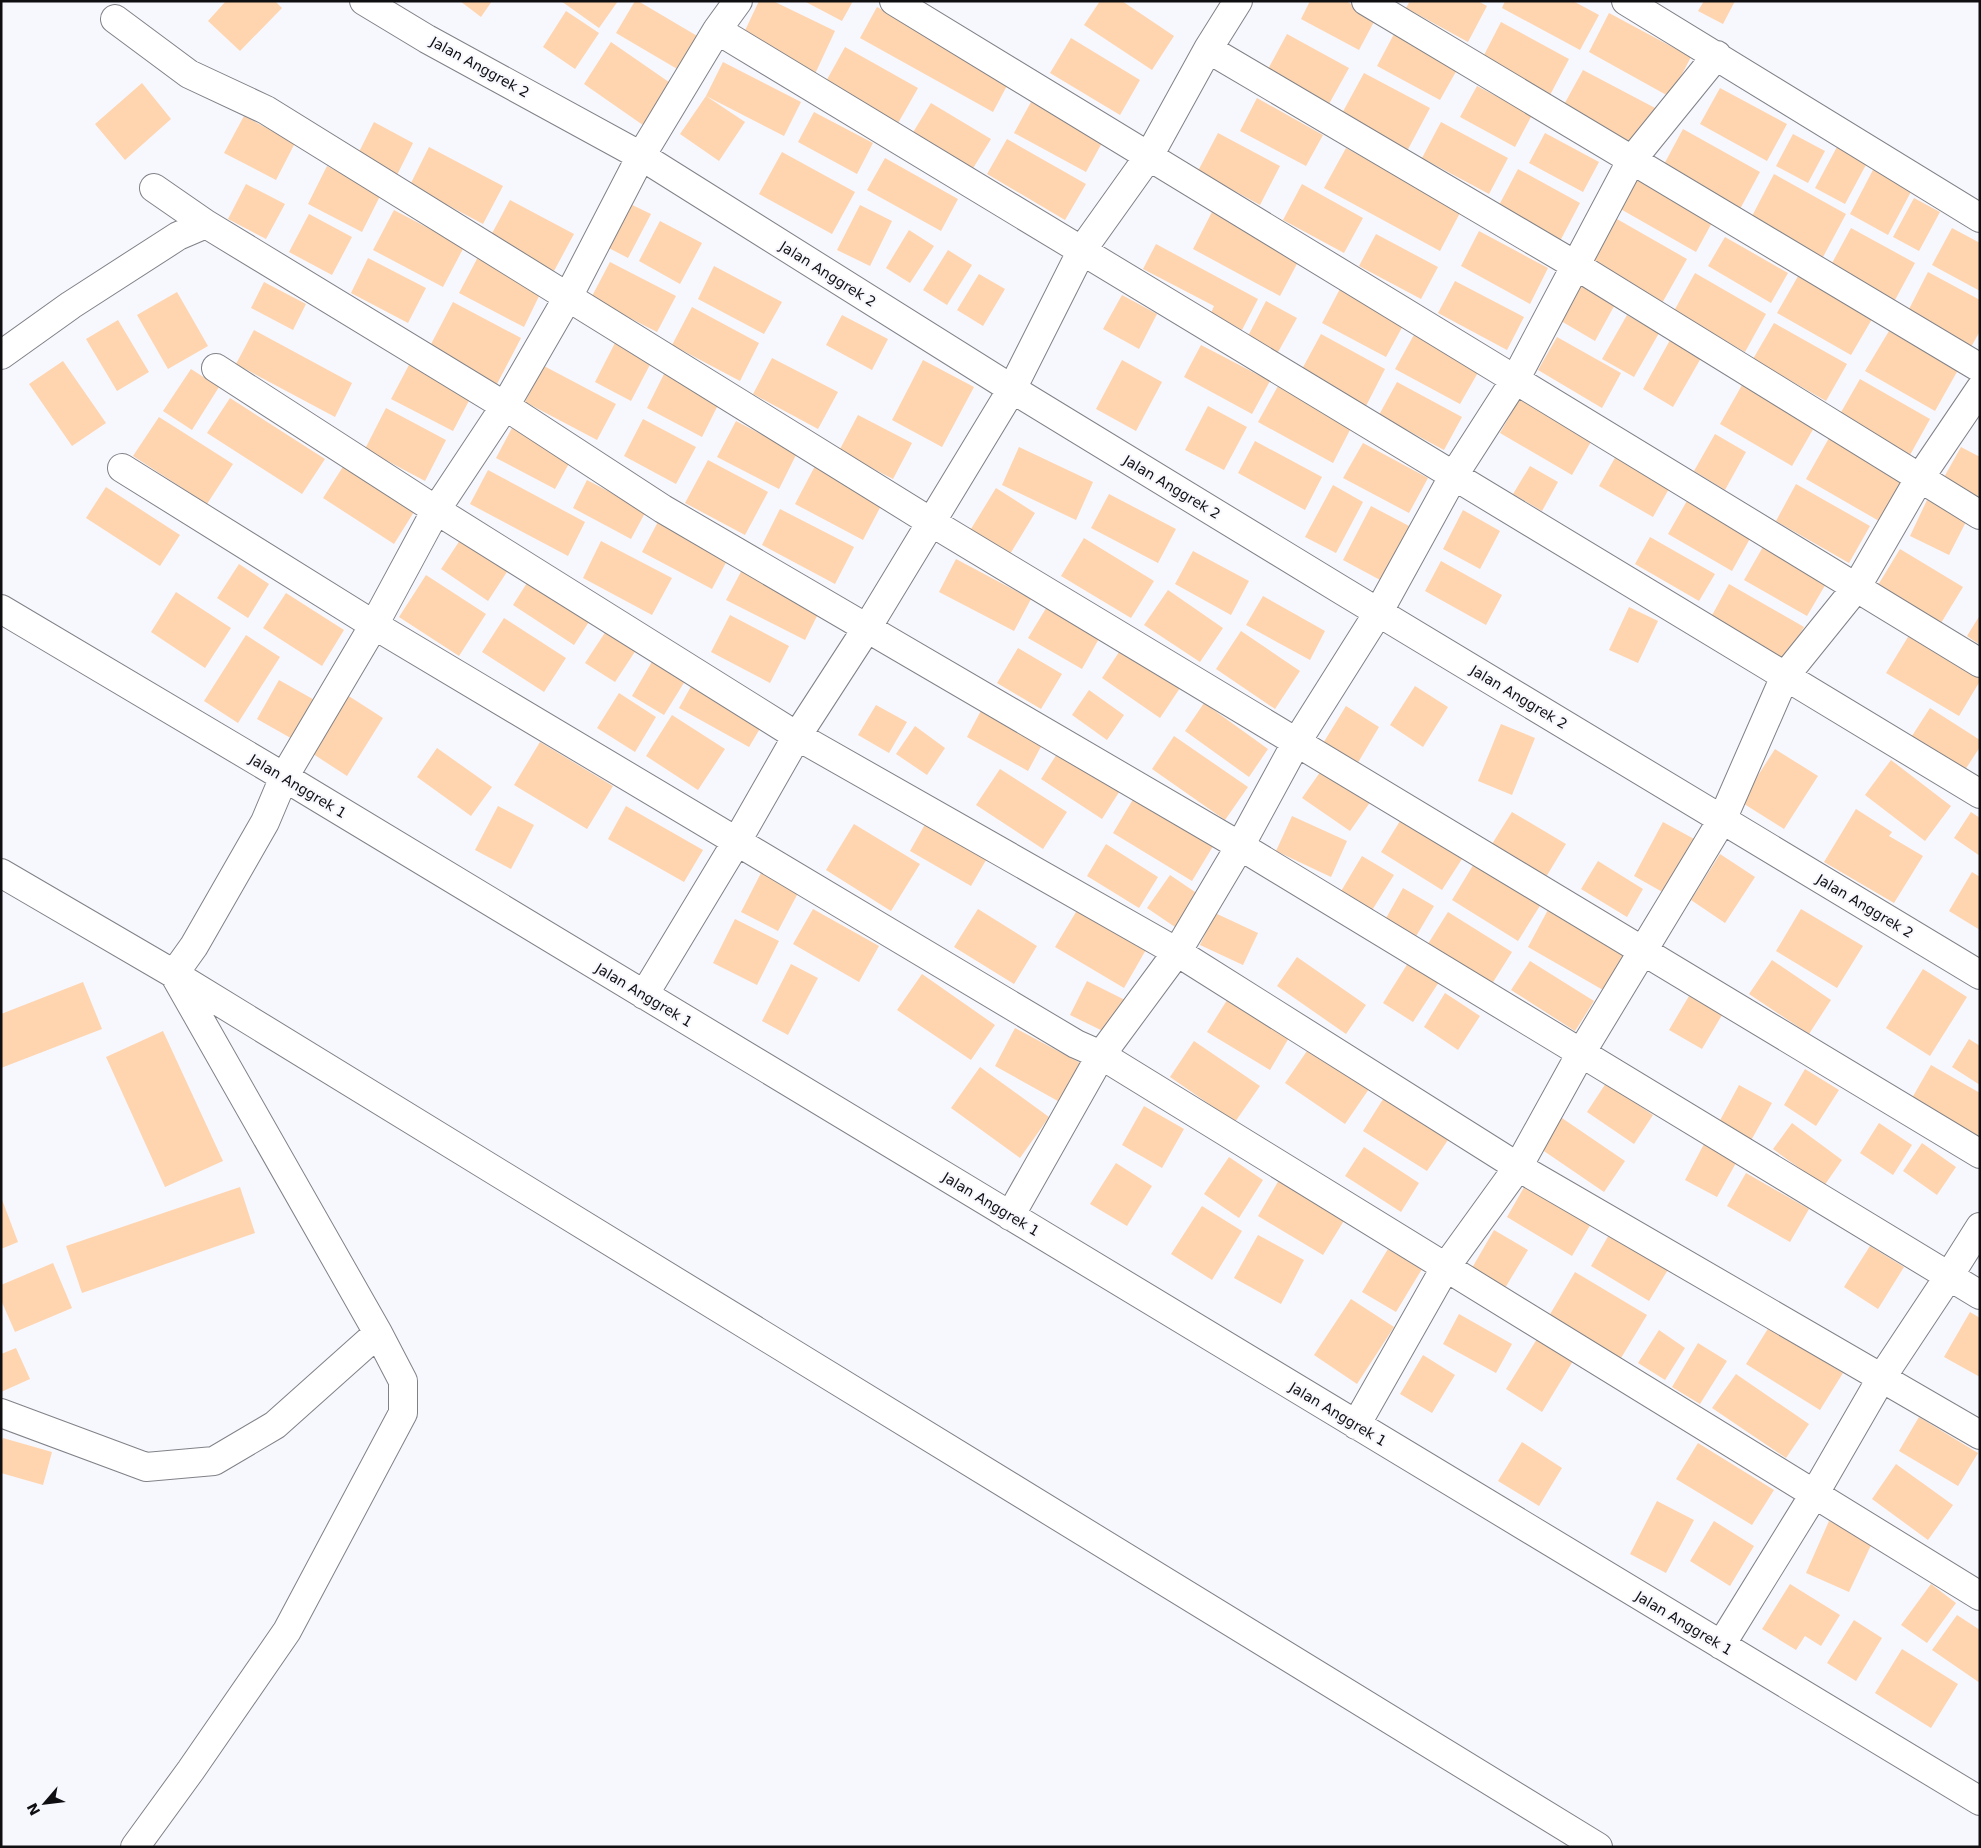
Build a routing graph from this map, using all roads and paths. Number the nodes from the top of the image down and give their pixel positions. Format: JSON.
{"nodes":[{"id":1,"x":364,"y":1,"type":"edge"},
{"id":2,"x":738,"y":1,"type":"edge"},
{"id":3,"x":894,"y":1,"type":"edge"},
{"id":4,"x":1238,"y":1,"type":"edge"},
{"id":5,"x":1366,"y":1,"type":"edge"},
{"id":6,"x":1626,"y":1,"type":"edge"},
{"id":7,"x":115,"y":19,"type":"dead end"},
{"id":8,"x":717,"y":30,"type":"junction"},
{"id":9,"x":1208,"y":49,"type":"junction"},
{"id":10,"x":1717,"y":55,"type":"junction"},
{"id":11,"x":641,"y":156,"type":"junction"},
{"id":12,"x":1149,"y":156,"type":"junction"},
{"id":13,"x":1631,"y":161,"type":"junction"},
{"id":14,"x":154,"y":188,"type":"dead end"},
{"id":15,"x":1980,"y":218,"type":"edge"},
{"id":16,"x":206,"y":224,"type":"junction"},
{"id":17,"x":1082,"y":250,"type":"junction"},
{"id":18,"x":1575,"y":265,"type":"junction"},
{"id":19,"x":568,"y":298,"type":"junction"},
{"id":20,"x":1,"y":355,"type":"edge"},
{"id":21,"x":216,"y":368,"type":"dead end"},
{"id":22,"x":1980,"y":368,"type":"edge"},
{"id":23,"x":1515,"y":380,"type":"junction"},
{"id":24,"x":1012,"y":389,"type":"junction"},
{"id":25,"x":1980,"y":389,"type":"edge"},
{"id":26,"x":505,"y":406,"type":"junction"},
{"id":27,"x":122,"y":468,"type":"dead end"},
{"id":28,"x":1454,"y":475,"type":"junction"},
{"id":29,"x":1919,"y":478,"type":"junction"},
{"id":30,"x":436,"y":510,"type":"junction"},
{"id":31,"x":1980,"y":516,"type":"edge"},
{"id":32,"x":931,"y":522,"type":"junction"},
{"id":33,"x":1856,"y":588,"type":"junction"},
{"id":34,"x":1,"y":609,"type":"edge"},
{"id":35,"x":1378,"y":613,"type":"junction"},
{"id":36,"x":374,"y":625,"type":"junction"},
{"id":37,"x":867,"y":628,"type":"junction"},
{"id":38,"x":1980,"y":664,"type":"edge"},
{"id":39,"x":1785,"y":676,"type":"junction"},
{"id":40,"x":797,"y":736,"type":"junction"},
{"id":41,"x":1296,"y":743,"type":"junction"},
{"id":42,"x":284,"y":777,"type":"junction"},
{"id":43,"x":1980,"y":794,"type":"edge"},
{"id":44,"x":1722,"y":820,"type":"junction"},
{"id":45,"x":738,"y":841,"type":"junction"},
{"id":46,"x":1240,"y":846,"type":"junction"},
{"id":47,"x":1,"y":873,"type":"edge"},
{"id":48,"x":1643,"y":951,"type":"junction"},
{"id":49,"x":1177,"y":952,"type":"junction"},
{"id":50,"x":174,"y":974,"type":"junction"},
{"id":51,"x":1980,"y":975,"type":"edge"},
{"id":52,"x":644,"y":995,"type":"junction"},
{"id":53,"x":1581,"y":1053,"type":"junction"},
{"id":54,"x":1101,"y":1055,"type":"junction"},
{"id":55,"x":1980,"y":1154,"type":"edge"},
{"id":56,"x":1518,"y":1167,"type":"junction"},
{"id":57,"x":1010,"y":1216,"type":"junction"},
{"id":58,"x":1980,"y":1227,"type":"edge"},
{"id":59,"x":1445,"y":1268,"type":"junction"},
{"id":60,"x":1949,"y":1276,"type":"junction"},
{"id":61,"x":1980,"y":1295,"type":"edge"},
{"id":62,"x":378,"y":1333,"type":"junction"},
{"id":63,"x":1882,"y":1377,"type":"junction"},
{"id":64,"x":1,"y":1413,"type":"edge"},
{"id":65,"x":1356,"y":1425,"type":"junction"},
{"id":66,"x":1980,"y":1435,"type":"edge"},
{"id":67,"x":1815,"y":1493,"type":"junction"},
{"id":68,"x":1980,"y":1596,"type":"edge"},
{"id":69,"x":1720,"y":1645,"type":"junction"},
{"id":70,"x":1980,"y":1802,"type":"edge"},
{"id":71,"x":135,"y":1847,"type":"edge"},
{"id":72,"x":1598,"y":1847,"type":"edge"}],
"edges":[{"from":1,"to":11,"type":"street","name":"Jalan Anggrek 2"},
{"from":2,"to":8,"type":"street"},
{"from":3,"to":12,"type":"street"},
{"from":4,"to":9,"type":"street"},
{"from":5,"to":13,"type":"street"},
{"from":6,"to":10,"type":"street"},
{"from":7,"to":19,"type":"street"},
{"from":8,"to":11,"type":"street"},
{"from":8,"to":17,"type":"street"},
{"from":9,"to":12,"type":"street"},
{"from":9,"to":18,"type":"street"},
{"from":10,"to":13,"type":"street"},
{"from":10,"to":15,"type":"street"},
{"from":11,"to":19,"type":"street"},
{"from":11,"to":24,"type":"street","name":"Jalan Anggrek 2"},
{"from":12,"to":17,"type":"street"},
{"from":12,"to":23,"type":"street"},
{"from":13,"to":18,"type":"street"},
{"from":13,"to":22,"type":"street"},
{"from":14,"to":16,"type":"street"},
{"from":16,"to":20,"type":"street"},
{"from":16,"to":26,"type":"street"},
{"from":17,"to":24,"type":"street"},
{"from":17,"to":28,"type":"street"},
{"from":18,"to":23,"type":"street"},
{"from":18,"to":29,"type":"street"},
{"from":19,"to":26,"type":"street"},
{"from":19,"to":32,"type":"street"},
{"from":21,"to":30,"type":"street"},
{"from":23,"to":28,"type":"street"},
{"from":23,"to":33,"type":"street"},
{"from":24,"to":32,"type":"street"},
{"from":24,"to":35,"type":"street","name":"Jalan Anggrek 2"},
{"from":25,"to":29,"type":"street"},
{"from":26,"to":30,"type":"street"},
{"from":26,"to":37,"type":"street"},
{"from":27,"to":36,"type":"street"},
{"from":28,"to":35,"type":"street"},
{"from":28,"to":39,"type":"street"},
{"from":29,"to":31,"type":"street"},
{"from":29,"to":33,"type":"street"},
{"from":30,"to":36,"type":"street"},
{"from":30,"to":40,"type":"street"},
{"from":32,"to":37,"type":"street"},
{"from":32,"to":41,"type":"street"},
{"from":33,"to":38,"type":"street"},
{"from":33,"to":39,"type":"street"},
{"from":34,"to":42,"type":"street","name":"Jalan Anggrek 1"},
{"from":35,"to":41,"type":"street"},
{"from":35,"to":44,"type":"street","name":"Jalan Anggrek 2"},
{"from":36,"to":42,"type":"street"},
{"from":36,"to":45,"type":"street"},
{"from":37,"to":40,"type":"street"},
{"from":37,"to":46,"type":"street"},
{"from":39,"to":43,"type":"street"},
{"from":39,"to":44,"type":"street"},
{"from":40,"to":45,"type":"street"},
{"from":40,"to":49,"type":"street"},
{"from":41,"to":46,"type":"street"},
{"from":41,"to":48,"type":"street"},
{"from":42,"to":50,"type":"street"},
{"from":42,"to":52,"type":"street","name":"Jalan Anggrek 1"},
{"from":44,"to":48,"type":"street"},
{"from":44,"to":51,"type":"street","name":"Jalan Anggrek 2"},
{"from":45,"to":52,"type":"street"},
{"from":45,"to":54,"type":"street"},
{"from":46,"to":49,"type":"street"},
{"from":46,"to":53,"type":"street"},
{"from":47,"to":50,"type":"street"},
{"from":48,"to":53,"type":"street"},
{"from":48,"to":55,"type":"street"},
{"from":49,"to":54,"type":"street"},
{"from":49,"to":56,"type":"street"},
{"from":50,"to":62,"type":"street"},
{"from":50,"to":72,"type":"street"},
{"from":52,"to":57,"type":"street","name":"Jalan Anggrek 1"},
{"from":53,"to":56,"type":"street"},
{"from":53,"to":60,"type":"street"},
{"from":54,"to":57,"type":"street"},
{"from":54,"to":59,"type":"street"},
{"from":56,"to":59,"type":"street"},
{"from":56,"to":63,"type":"street"},
{"from":57,"to":65,"type":"street","name":"Jalan Anggrek 1"},
{"from":58,"to":60,"type":"street"},
{"from":59,"to":65,"type":"street"},
{"from":59,"to":67,"type":"street"},
{"from":60,"to":61,"type":"street"},
{"from":60,"to":63,"type":"street"},
{"from":62,"to":64,"type":"street"},
{"from":62,"to":71,"type":"street"},
{"from":63,"to":66,"type":"street"},
{"from":63,"to":67,"type":"street"},
{"from":65,"to":69,"type":"street","name":"Jalan Anggrek 1"},
{"from":67,"to":68,"type":"street"},
{"from":67,"to":69,"type":"street"},
{"from":69,"to":70,"type":"street","name":"Jalan Anggrek 1"}]}
